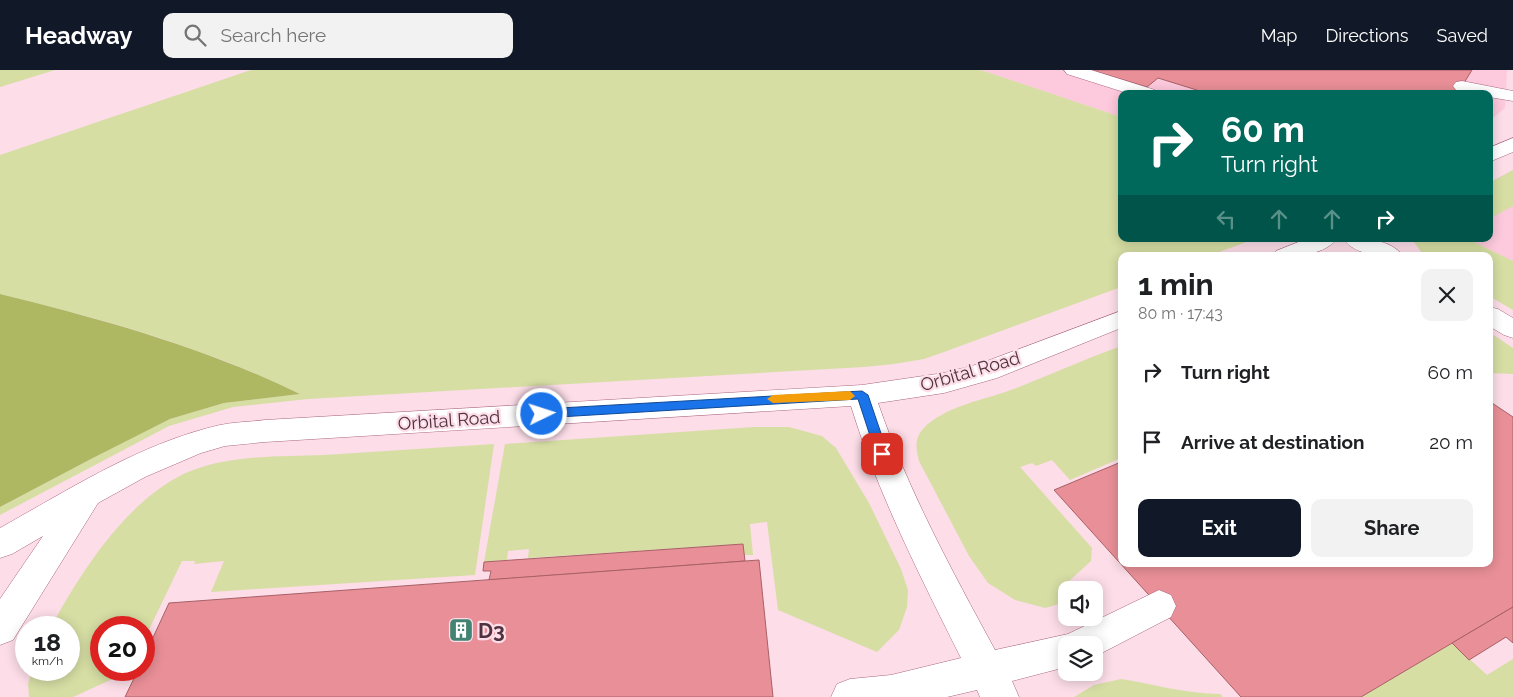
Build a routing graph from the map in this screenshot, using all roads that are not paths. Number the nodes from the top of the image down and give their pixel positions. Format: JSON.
{"nodes":[{"id":1,"x":1073,"y":70,"type":"edge"},
{"id":2,"x":1462,"y":86,"type":"dead end"},
{"id":3,"x":1136,"y":90,"type":"edge"},
{"id":4,"x":1482,"y":90,"type":"edge"},
{"id":5,"x":1493,"y":92,"type":"edge"},
{"id":6,"x":1513,"y":96,"type":"edge"},
{"id":7,"x":1512,"y":146,"type":"edge"},
{"id":8,"x":1493,"y":154,"type":"edge"},
{"id":9,"x":1318,"y":242,"type":"edge"},
{"id":10,"x":1361,"y":242,"type":"edge"},
{"id":11,"x":1294,"y":252,"type":"edge"},
{"id":12,"x":1382,"y":252,"type":"edge"},
{"id":13,"x":1493,"y":316,"type":"edge"},
{"id":14,"x":1118,"y":319,"type":"edge"},
{"id":15,"x":1513,"y":329,"type":"edge"},
{"id":16,"x":862,"y":395,"type":"junction"},
{"id":17,"x":87,"y":496,"type":"junction"},
{"id":18,"x":0,"y":544,"type":"edge"},
{"id":19,"x":1159,"y":606,"type":"dead end"},
{"id":20,"x":0,"y":629,"type":"edge"},
{"id":21,"x":1099,"y":636,"type":"edge"},
{"id":22,"x":1058,"y":654,"type":"edge"},
{"id":23,"x":993,"y":683,"type":"edge"},
{"id":24,"x":850,"y":697,"type":"edge"}],
"edges":[{"from":1,"to":3,"type":"lane"},
{"from":2,"to":4,"type":"lane"},
{"from":5,"to":6,"type":"lane"},
{"from":7,"to":8,"type":"lane"},
{"from":9,"to":11,"type":"lane"},
{"from":10,"to":12,"type":"lane"},
{"from":13,"to":15,"type":"lane"},
{"from":14,"to":16,"type":"lane","name":"Orbital Road"},
{"from":16,"to":17,"type":"lane","name":"Orbital Road"},
{"from":16,"to":23,"type":"lane"},
{"from":17,"to":18,"type":"lane","name":"Orbital Road"},
{"from":17,"to":20,"type":"lane"},
{"from":19,"to":21,"type":"lane"},
{"from":22,"to":23,"type":"lane"},
{"from":23,"to":24,"type":"lane"}]}
